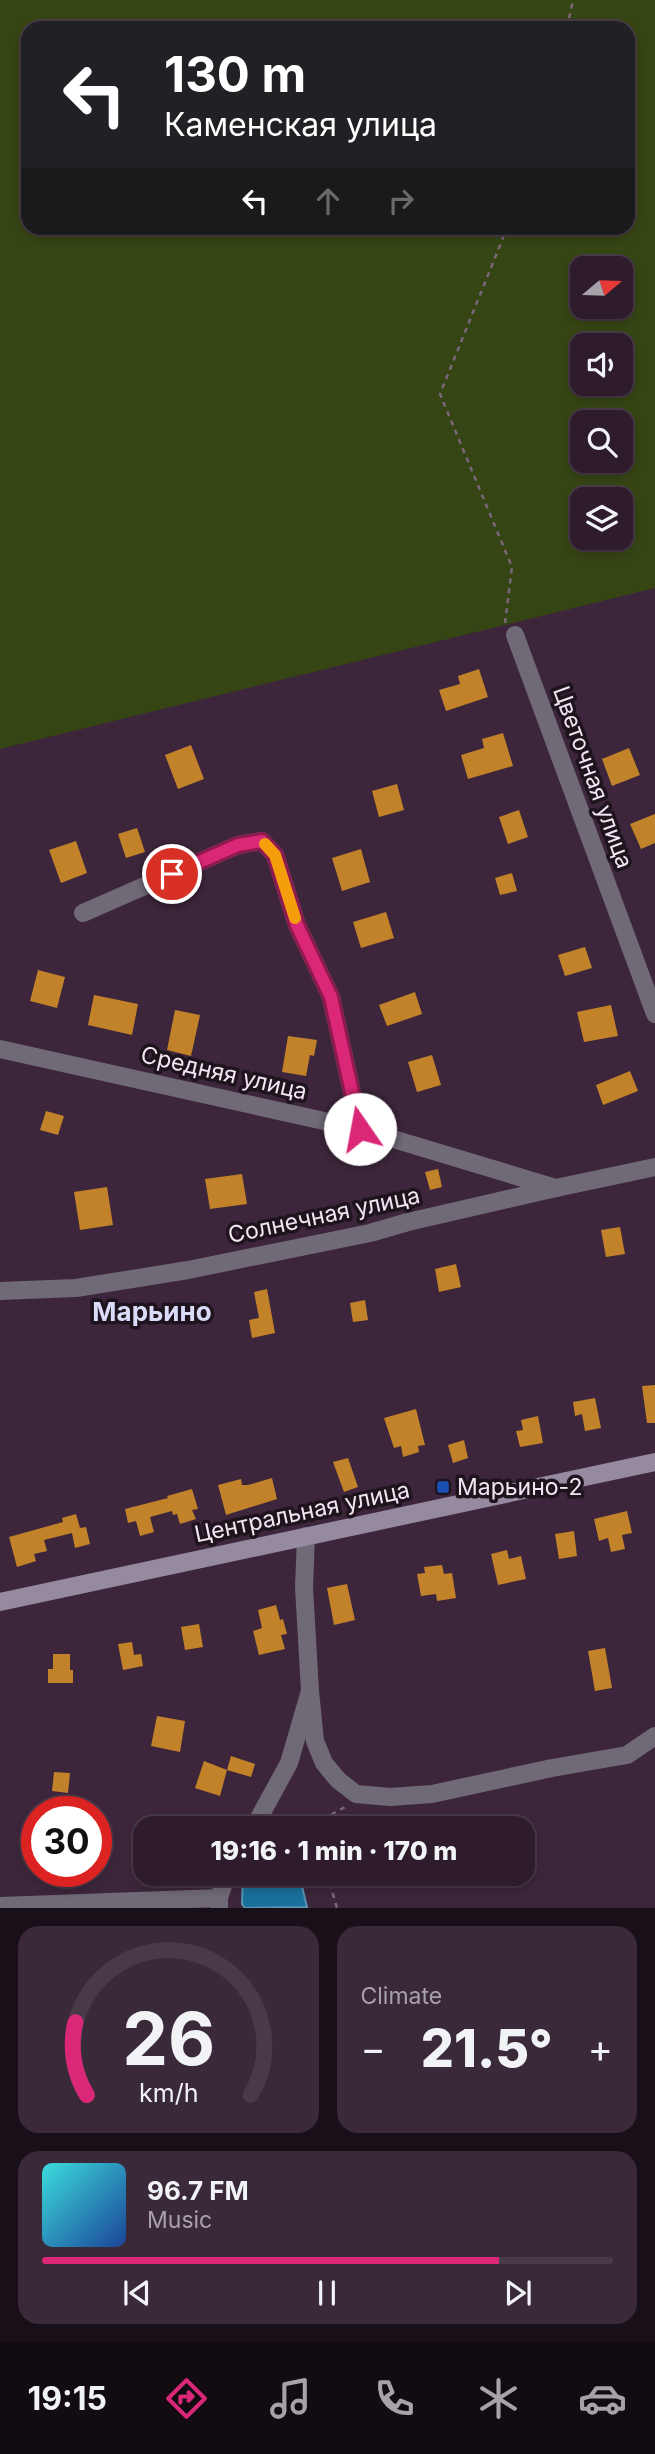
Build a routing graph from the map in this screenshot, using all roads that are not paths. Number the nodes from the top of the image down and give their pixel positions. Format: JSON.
{"nodes":[{"id":1,"x":510,"y":630,"type":"road end"},
{"id":2,"x":83,"y":913,"type":"dead end"},
{"id":3,"x":655,"y":1014,"type":"edge"},
{"id":4,"x":0,"y":1049,"type":"edge"},
{"id":5,"x":360,"y":1129,"type":"junction"},
{"id":6,"x":655,"y":1167,"type":"edge"},
{"id":7,"x":556,"y":1188,"type":"junction"},
{"id":8,"x":0,"y":1292,"type":"edge"},
{"id":9,"x":655,"y":1462,"type":"edge"},
{"id":10,"x":306,"y":1536,"type":"junction"},
{"id":11,"x":0,"y":1602,"type":"edge"},
{"id":12,"x":310,"y":1691,"type":"junction"},
{"id":13,"x":655,"y":1737,"type":"edge"},
{"id":14,"x":260,"y":1816,"type":"edge"},
{"id":15,"x":224,"y":1886,"type":"edge"},
{"id":16,"x":219,"y":1903,"type":"edge"},
{"id":17,"x":0,"y":1906,"type":"edge"}],
"edges":[{"from":1,"to":3,"type":"street","name":"Цветочная улица"},
{"from":2,"to":5,"type":"street"},
{"from":4,"to":5,"type":"street","name":"Средняя улица"},
{"from":5,"to":7,"type":"street","name":"Средняя улица"},
{"from":6,"to":7,"type":"street","name":"Солнечная улица"},
{"from":7,"to":8,"type":"street","name":"Солнечная улица"},
{"from":9,"to":10,"type":"main road","name":"Центральная улица"},
{"from":10,"to":11,"type":"main road","name":"Центральная улица"},
{"from":10,"to":12,"type":"street"},
{"from":12,"to":13,"type":"street"},
{"from":12,"to":14,"type":"street"},
{"from":15,"to":16,"type":"street"},
{"from":16,"to":17,"type":"street"}]}
